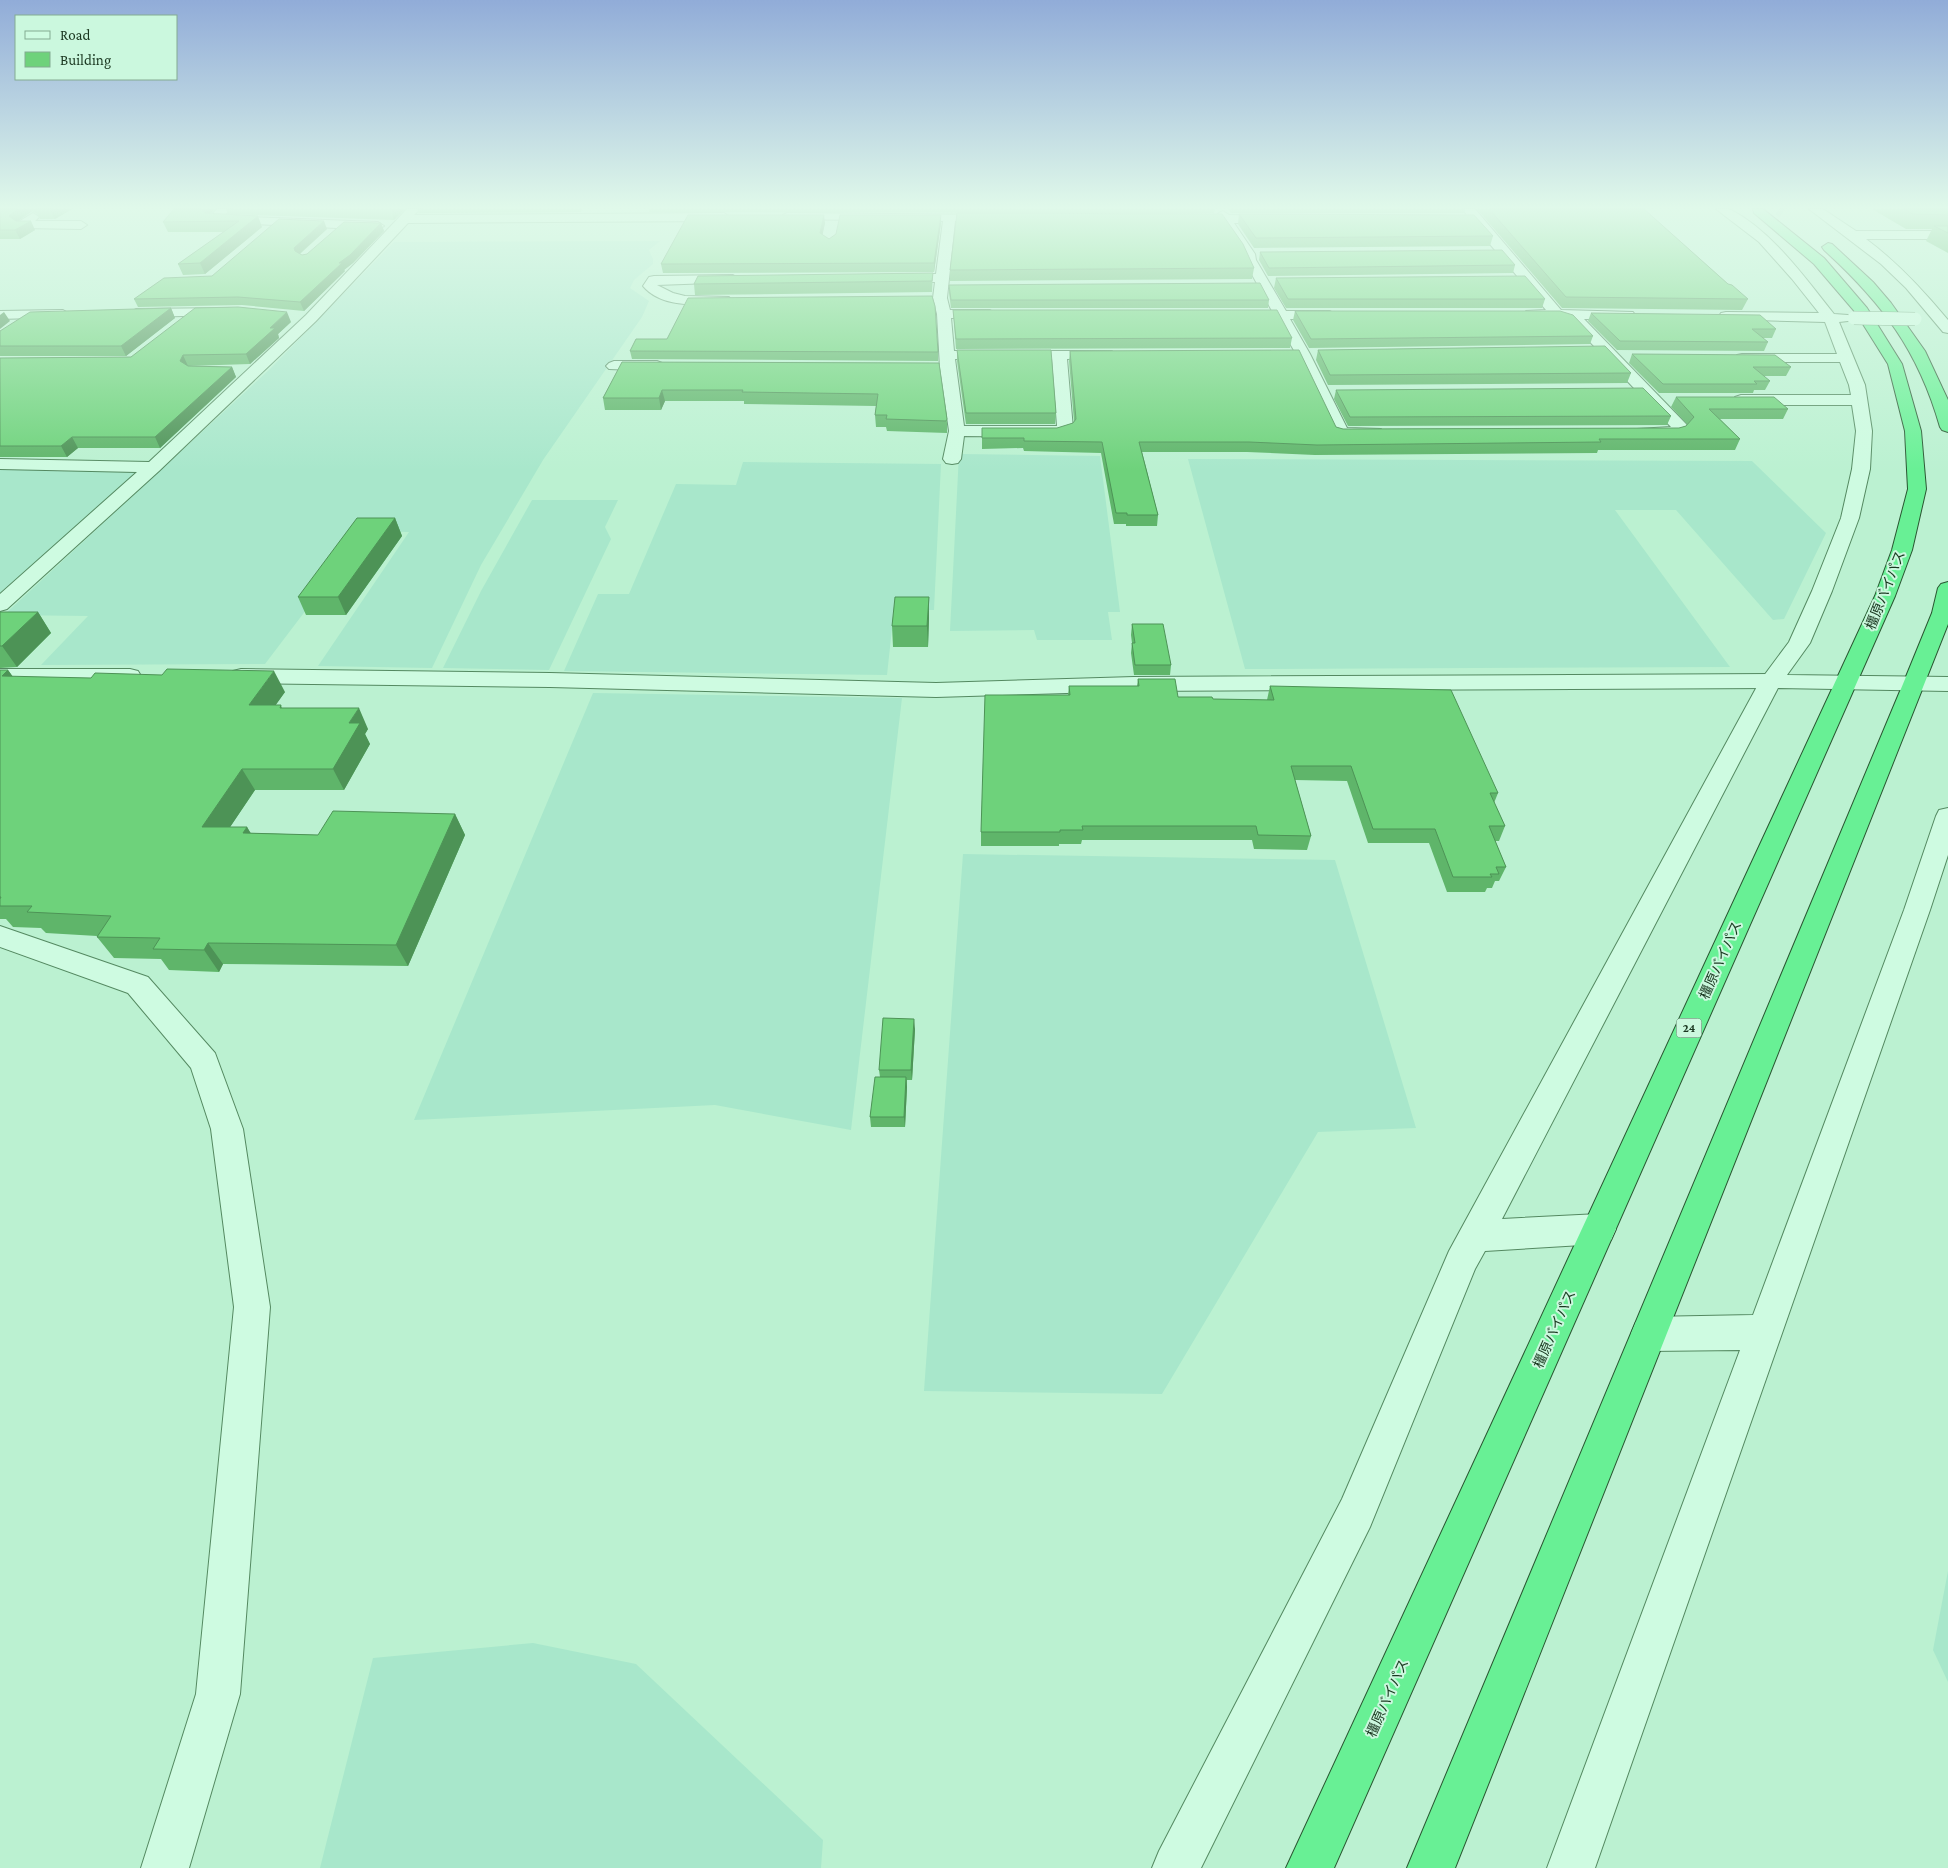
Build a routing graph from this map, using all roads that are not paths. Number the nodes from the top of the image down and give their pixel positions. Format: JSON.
{"nodes":[{"id":1,"x":332,"y":296,"type":"edge"},
{"id":2,"x":665,"y":296,"type":"edge"},
{"id":3,"x":942,"y":296,"type":"edge"},
{"id":4,"x":1270,"y":296,"type":"edge"},
{"id":5,"x":1542,"y":296,"type":"edge"},
{"id":6,"x":1813,"y":296,"type":"edge"},
{"id":7,"x":1849,"y":296,"type":"edge"},
{"id":8,"x":1876,"y":296,"type":"edge"},
{"id":9,"x":1921,"y":296,"type":"edge"},
{"id":10,"x":738,"y":300,"type":"edge"},
{"id":11,"x":242,"y":311,"type":"edge"},
{"id":12,"x":195,"y":312,"type":"junction"},
{"id":13,"x":119,"y":313,"type":"edge"},
{"id":14,"x":34,"y":314,"type":"junction"},
{"id":15,"x":81,"y":314,"type":"edge"},
{"id":16,"x":944,"y":314,"type":"junction"},
{"id":17,"x":1004,"y":314,"type":"edge"},
{"id":18,"x":1341,"y":314,"type":"edge"},
{"id":19,"x":1518,"y":314,"type":"edge"},
{"id":20,"x":1557,"y":314,"type":"junction"},
{"id":21,"x":0,"y":315,"type":"edge"},
{"id":22,"x":1222,"y":315,"type":"edge"},
{"id":23,"x":1282,"y":315,"type":"junction"},
{"id":24,"x":1645,"y":315,"type":"edge"},
{"id":25,"x":292,"y":316,"type":"dead end"},
{"id":26,"x":1713,"y":316,"type":"edge"},
{"id":27,"x":312,"y":318,"type":"junction"},
{"id":28,"x":1830,"y":318,"type":"junction"},
{"id":29,"x":1945,"y":323,"type":"edge"},
{"id":30,"x":14,"y":328,"type":"edge"},
{"id":31,"x":174,"y":329,"type":"edge"},
{"id":32,"x":1586,"y":350,"type":"edge"},
{"id":33,"x":1610,"y":353,"type":"junction"},
{"id":34,"x":1059,"y":354,"type":"junction"},
{"id":35,"x":1118,"y":354,"type":"edge"},
{"id":36,"x":1283,"y":354,"type":"edge"},
{"id":37,"x":1303,"y":354,"type":"junction"},
{"id":38,"x":1322,"y":354,"type":"edge"},
{"id":39,"x":1633,"y":356,"type":"edge"},
{"id":40,"x":1730,"y":357,"type":"edge"},
{"id":41,"x":1847,"y":358,"type":"junction"},
{"id":42,"x":948,"y":362,"type":"junction"},
{"id":43,"x":614,"y":366,"type":"dead end"},
{"id":44,"x":673,"y":366,"type":"edge"},
{"id":45,"x":928,"y":368,"type":"edge"},
{"id":46,"x":238,"y":370,"type":"dead end"},
{"id":47,"x":255,"y":371,"type":"junction"},
{"id":48,"x":1626,"y":390,"type":"edge"},
{"id":49,"x":1322,"y":392,"type":"junction"},
{"id":50,"x":1342,"y":392,"type":"edge"},
{"id":51,"x":1651,"y":395,"type":"junction"},
{"id":52,"x":1676,"y":400,"type":"edge"},
{"id":53,"x":1724,"y":400,"type":"edge"},
{"id":54,"x":1858,"y":400,"type":"junction"},
{"id":55,"x":1948,"y":427,"type":"edge"},
{"id":56,"x":956,"y":431,"type":"junction"},
{"id":57,"x":1390,"y":432,"type":"edge"},
{"id":58,"x":1625,"y":432,"type":"edge"},
{"id":59,"x":952,"y":459,"type":"dead end"},
{"id":60,"x":0,"y":464,"type":"edge"},
{"id":61,"x":153,"y":467,"type":"junction"},
{"id":62,"x":1948,"y":588,"type":"edge"},
{"id":63,"x":0,"y":605,"type":"edge"},
{"id":64,"x":0,"y":676,"type":"edge"},
{"id":65,"x":146,"y":676,"type":"edge"},
{"id":66,"x":223,"y":676,"type":"edge"},
{"id":67,"x":1771,"y":682,"type":"junction"},
{"id":68,"x":1845,"y":682,"type":"junction"},
{"id":69,"x":1914,"y":684,"type":"junction"},
{"id":70,"x":1948,"y":684,"type":"edge"},
{"id":71,"x":1948,"y":816,"type":"edge"},
{"id":72,"x":0,"y":936,"type":"edge"},
{"id":73,"x":1599,"y":1229,"type":"junction"},
{"id":74,"x":1474,"y":1236,"type":"junction"},
{"id":75,"x":1764,"y":1332,"type":"junction"},
{"id":76,"x":1649,"y":1334,"type":"junction"},
{"id":77,"x":165,"y":1868,"type":"edge"},
{"id":78,"x":1176,"y":1868,"type":"edge"},
{"id":79,"x":1310,"y":1868,"type":"edge"},
{"id":80,"x":1431,"y":1868,"type":"edge"},
{"id":81,"x":1571,"y":1868,"type":"edge"}],
"edges":[{"from":1,"to":27,"type":"street"},
{"from":2,"to":10,"type":"street"},
{"from":3,"to":16,"type":"street"},
{"from":4,"to":23,"type":"street"},
{"from":5,"to":20,"type":"street"},
{"from":6,"to":28,"type":"street"},
{"from":7,"to":68,"type":"highway","name":"橿原バイパス","number":"24"},
{"from":8,"to":55,"type":"highway"},
{"from":9,"to":29,"type":"street"},
{"from":11,"to":12,"type":"street"},
{"from":12,"to":13,"type":"street"},
{"from":12,"to":31,"type":"street"},
{"from":14,"to":15,"type":"street"},
{"from":14,"to":21,"type":"street"},
{"from":14,"to":30,"type":"street"},
{"from":16,"to":17,"type":"street"},
{"from":16,"to":42,"type":"street"},
{"from":18,"to":23,"type":"street"},
{"from":19,"to":20,"type":"street"},
{"from":20,"to":24,"type":"street"},
{"from":20,"to":33,"type":"street"},
{"from":22,"to":23,"type":"street"},
{"from":23,"to":37,"type":"street"},
{"from":25,"to":27,"type":"street"},
{"from":26,"to":28,"type":"street"},
{"from":27,"to":47,"type":"street"},
{"from":28,"to":29,"type":"street","bridge":true},
{"from":28,"to":41,"type":"street"},
{"from":32,"to":33,"type":"street"},
{"from":33,"to":39,"type":"street"},
{"from":33,"to":51,"type":"street"},
{"from":34,"to":35,"type":"street"},
{"from":34,"to":42,"type":"street"},
{"from":34,"to":56,"type":"street"},
{"from":36,"to":37,"type":"street"},
{"from":37,"to":38,"type":"street"},
{"from":37,"to":49,"type":"street"},
{"from":40,"to":41,"type":"street"},
{"from":41,"to":54,"type":"street"},
{"from":42,"to":45,"type":"street"},
{"from":42,"to":56,"type":"street"},
{"from":43,"to":44,"type":"street"},
{"from":46,"to":47,"type":"street"},
{"from":47,"to":61,"type":"street"},
{"from":48,"to":51,"type":"street"},
{"from":49,"to":50,"type":"street"},
{"from":49,"to":57,"type":"street"},
{"from":51,"to":52,"type":"street"},
{"from":51,"to":58,"type":"street"},
{"from":53,"to":54,"type":"street"},
{"from":54,"to":67,"type":"street"},
{"from":56,"to":59,"type":"street"},
{"from":60,"to":61,"type":"street"},
{"from":61,"to":63,"type":"street"},
{"from":62,"to":69,"type":"highway"},
{"from":64,"to":65,"type":"street"},
{"from":66,"to":67,"type":"street"},
{"from":67,"to":68,"type":"street"},
{"from":67,"to":74,"type":"street"},
{"from":68,"to":69,"type":"street"},
{"from":68,"to":73,"type":"highway","name":"橿原バイパス","number":"24"},
{"from":69,"to":70,"type":"street"},
{"from":69,"to":76,"type":"highway"},
{"from":71,"to":75,"type":"street"},
{"from":72,"to":77,"type":"street"},
{"from":73,"to":74,"type":"street"},
{"from":73,"to":79,"type":"highway","name":"橿原バイパス","number":"24"},
{"from":74,"to":78,"type":"street"},
{"from":75,"to":76,"type":"street"},
{"from":75,"to":81,"type":"street"},
{"from":76,"to":80,"type":"highway"}]}
